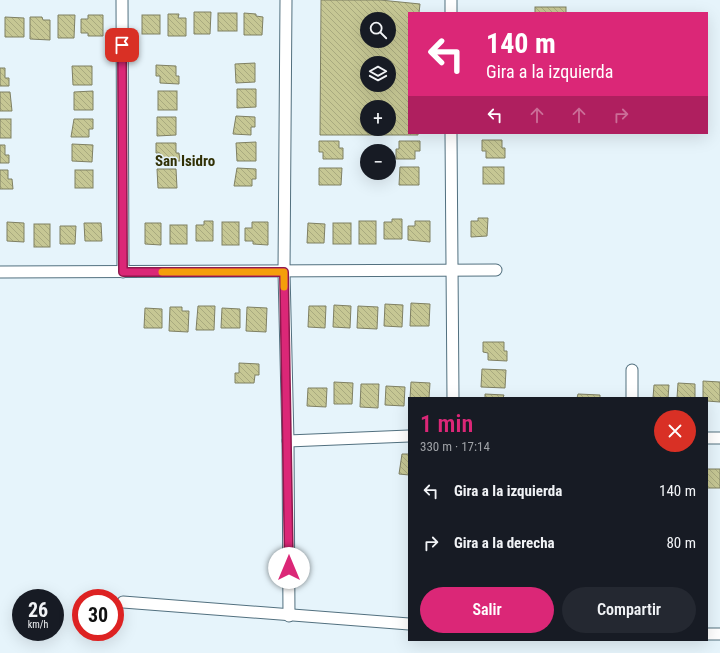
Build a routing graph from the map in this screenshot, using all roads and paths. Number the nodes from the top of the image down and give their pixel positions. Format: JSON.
{"nodes":[{"id":1,"x":122,"y":0,"type":"edge"},
{"id":2,"x":286,"y":0,"type":"edge"},
{"id":3,"x":451,"y":0,"type":"edge"},
{"id":4,"x":451,"y":12,"type":"edge"},
{"id":5,"x":451,"y":134,"type":"edge"},
{"id":6,"x":451,"y":269,"type":"junction"},
{"id":7,"x":496,"y":270,"type":"dead end"},
{"id":8,"x":0,"y":272,"type":"edge"},
{"id":9,"x":123,"y":272,"type":"junction"},
{"id":10,"x":284,"y":272,"type":"junction"},
{"id":11,"x":632,"y":370,"type":"dead end"},
{"id":12,"x":453,"y":397,"type":"edge"},
{"id":13,"x":632,"y":397,"type":"edge"},
{"id":14,"x":408,"y":436,"type":"edge"},
{"id":15,"x":708,"y":438,"type":"edge"},
{"id":16,"x":720,"y":438,"type":"edge"},
{"id":17,"x":288,"y":441,"type":"junction"},
{"id":18,"x":124,"y":602,"type":"edge"},
{"id":19,"x":289,"y":616,"type":"junction"},
{"id":20,"x":408,"y":624,"type":"edge"},
{"id":21,"x":708,"y":634,"type":"edge"},
{"id":22,"x":720,"y":634,"type":"edge"}],
"edges":[{"from":1,"to":9,"type":"street"},
{"from":2,"to":10,"type":"street"},
{"from":3,"to":4,"type":"street"},
{"from":5,"to":6,"type":"street"},
{"from":6,"to":7,"type":"street"},
{"from":6,"to":10,"type":"street"},
{"from":6,"to":12,"type":"street"},
{"from":8,"to":9,"type":"street"},
{"from":9,"to":10,"type":"street"},
{"from":10,"to":17,"type":"street"},
{"from":11,"to":13,"type":"street"},
{"from":14,"to":17,"type":"street"},
{"from":15,"to":16,"type":"street"},
{"from":17,"to":19,"type":"street"},
{"from":18,"to":19,"type":"street"},
{"from":19,"to":20,"type":"street"},
{"from":21,"to":22,"type":"street"}]}
